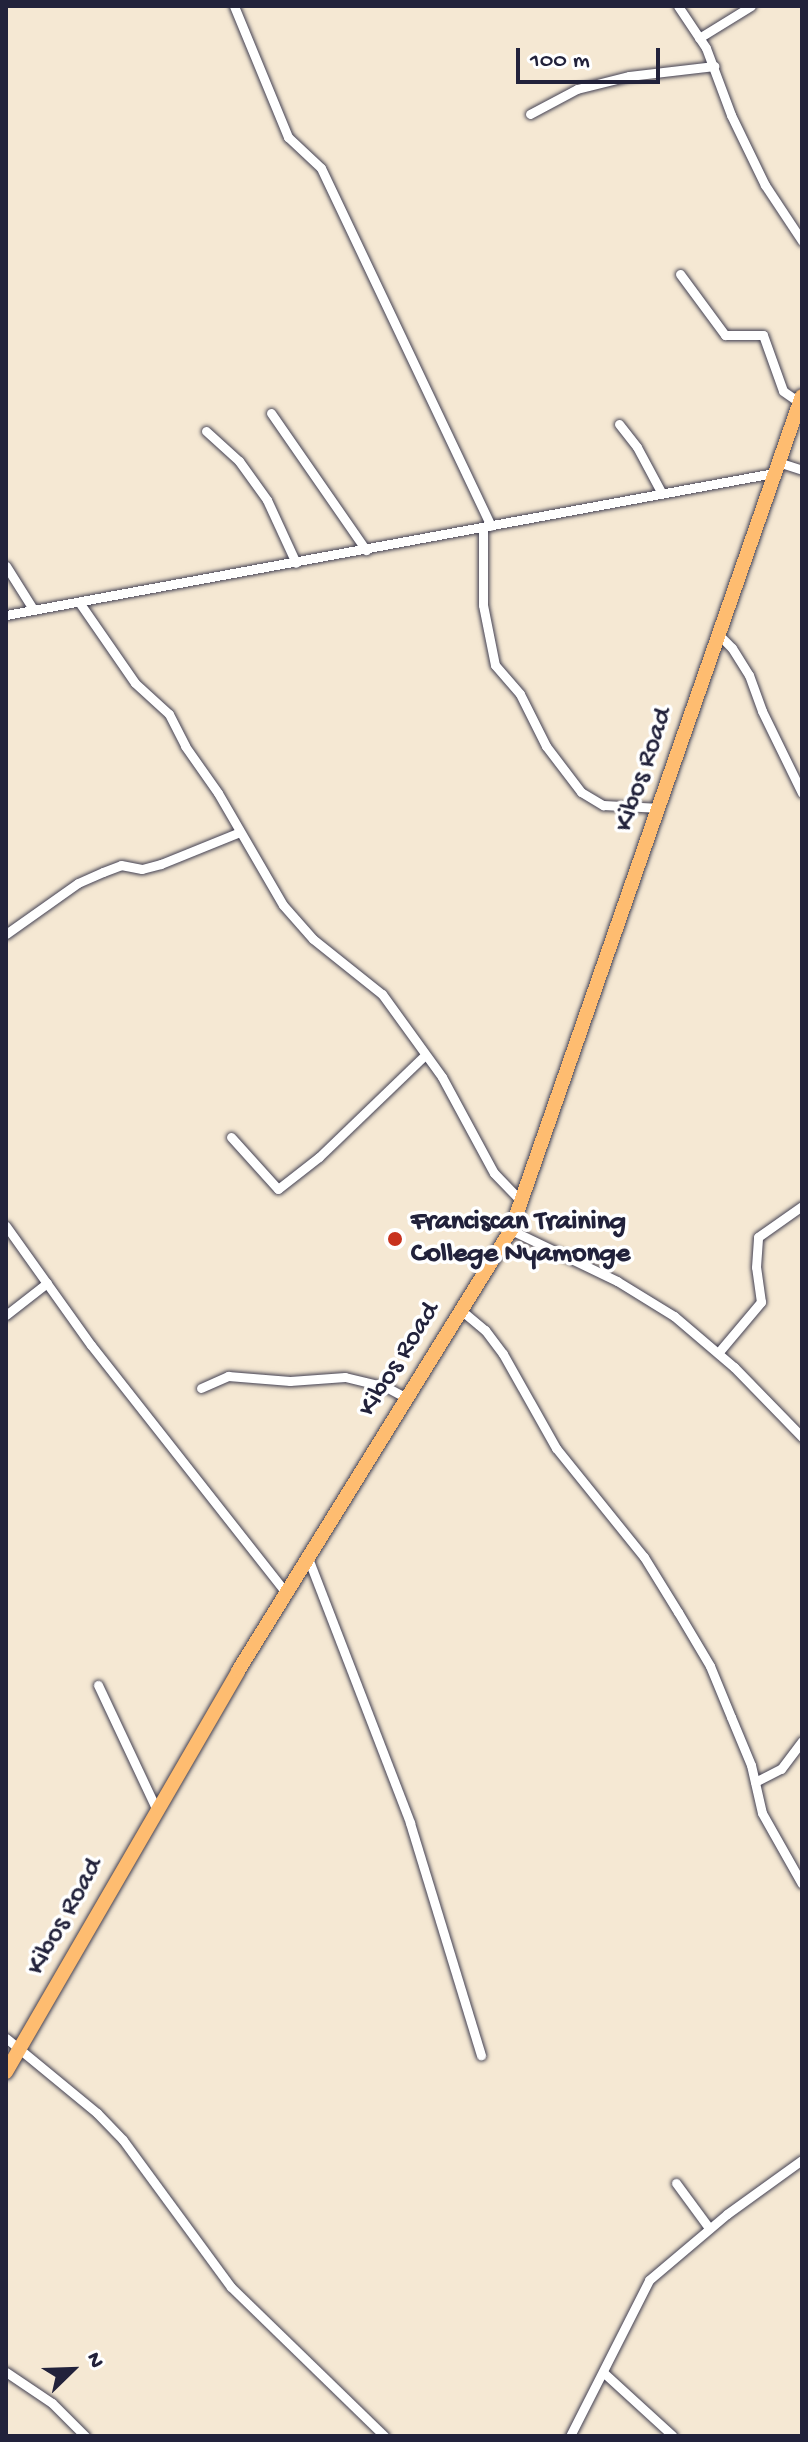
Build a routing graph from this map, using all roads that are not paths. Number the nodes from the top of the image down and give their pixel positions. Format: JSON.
{"nodes":[{"id":1,"x":234,"y":6,"type":"edge"},
{"id":2,"x":678,"y":6,"type":"edge"},
{"id":3,"x":751,"y":6,"type":"edge"},
{"id":4,"x":699,"y":38,"type":"junction"},
{"id":5,"x":714,"y":66,"type":"junction"},
{"id":6,"x":530,"y":114,"type":"dead end"},
{"id":7,"x":802,"y":241,"type":"edge"},
{"id":8,"x":680,"y":274,"type":"dead end"},
{"id":9,"x":801,"y":399,"type":"edge"},
{"id":10,"x":271,"y":413,"type":"dead end"},
{"id":11,"x":619,"y":424,"type":"dead end"},
{"id":12,"x":206,"y":431,"type":"dead end"},
{"id":13,"x":776,"y":468,"type":"junction"},
{"id":14,"x":802,"y":470,"type":"edge"},
{"id":15,"x":661,"y":492,"type":"junction"},
{"id":16,"x":487,"y":526,"type":"junction"},
{"id":17,"x":366,"y":550,"type":"junction"},
{"id":18,"x":296,"y":563,"type":"junction"},
{"id":19,"x":6,"y":566,"type":"edge"},
{"id":20,"x":79,"y":602,"type":"junction"},
{"id":21,"x":33,"y":609,"type":"junction"},
{"id":22,"x":6,"y":615,"type":"edge"},
{"id":23,"x":719,"y":635,"type":"junction"},
{"id":24,"x":802,"y":793,"type":"edge"},
{"id":25,"x":660,"y":808,"type":"junction"},
{"id":26,"x":240,"y":832,"type":"junction"},
{"id":27,"x":6,"y":934,"type":"edge"},
{"id":28,"x":425,"y":1055,"type":"junction"},
{"id":29,"x":231,"y":1137,"type":"dead end"},
{"id":30,"x":522,"y":1202,"type":"junction"},
{"id":31,"x":802,"y":1206,"type":"edge"},
{"id":32,"x":6,"y":1226,"type":"edge"},
{"id":33,"x":511,"y":1230,"type":"junction"},
{"id":34,"x":47,"y":1283,"type":"junction"},
{"id":35,"x":462,"y":1311,"type":"junction"},
{"id":36,"x":6,"y":1315,"type":"edge"},
{"id":37,"x":718,"y":1353,"type":"junction"},
{"id":38,"x":201,"y":1388,"type":"dead end"},
{"id":39,"x":407,"y":1398,"type":"junction"},
{"id":40,"x":802,"y":1437,"type":"edge"},
{"id":41,"x":308,"y":1558,"type":"junction"},
{"id":42,"x":286,"y":1593,"type":"junction"},
{"id":43,"x":98,"y":1685,"type":"dead end"},
{"id":44,"x":802,"y":1741,"type":"edge"},
{"id":45,"x":755,"y":1782,"type":"junction"},
{"id":46,"x":156,"y":1808,"type":"junction"},
{"id":47,"x":802,"y":1884,"type":"edge"},
{"id":48,"x":6,"y":2038,"type":"edge"},
{"id":49,"x":22,"y":2050,"type":"junction"},
{"id":50,"x":481,"y":2055,"type":"dead end"},
{"id":51,"x":6,"y":2072,"type":"edge"},
{"id":52,"x":802,"y":2160,"type":"edge"},
{"id":53,"x":676,"y":2183,"type":"dead end"},
{"id":54,"x":709,"y":2228,"type":"junction"},
{"id":55,"x":6,"y":2372,"type":"edge"},
{"id":56,"x":604,"y":2373,"type":"junction"},
{"id":57,"x":85,"y":2436,"type":"edge"},
{"id":58,"x":384,"y":2436,"type":"edge"},
{"id":59,"x":570,"y":2436,"type":"edge"},
{"id":60,"x":673,"y":2436,"type":"edge"}],
"edges":[{"from":1,"to":16,"type":"street"},
{"from":2,"to":4,"type":"street"},
{"from":3,"to":4,"type":"street"},
{"from":4,"to":5,"type":"street"},
{"from":5,"to":6,"type":"street"},
{"from":5,"to":7,"type":"street"},
{"from":8,"to":9,"type":"street"},
{"from":9,"to":13,"type":"main road","name":"Kibos Road"},
{"from":10,"to":17,"type":"street"},
{"from":11,"to":15,"type":"street"},
{"from":12,"to":18,"type":"street"},
{"from":13,"to":14,"type":"street"},
{"from":13,"to":15,"type":"street"},
{"from":13,"to":23,"type":"main road","name":"Kibos Road"},
{"from":15,"to":16,"type":"street"},
{"from":16,"to":17,"type":"street"},
{"from":16,"to":25,"type":"street"},
{"from":17,"to":18,"type":"street"},
{"from":18,"to":20,"type":"street"},
{"from":19,"to":21,"type":"street"},
{"from":20,"to":21,"type":"street"},
{"from":20,"to":26,"type":"street"},
{"from":21,"to":22,"type":"street"},
{"from":23,"to":24,"type":"street"},
{"from":23,"to":25,"type":"main road","name":"Kibos Road"},
{"from":25,"to":30,"type":"main road","name":"Kibos Road"},
{"from":26,"to":27,"type":"street"},
{"from":26,"to":28,"type":"street"},
{"from":28,"to":29,"type":"street"},
{"from":28,"to":30,"type":"street"},
{"from":30,"to":33,"type":"main road","name":"Kibos Road"},
{"from":31,"to":37,"type":"street"},
{"from":32,"to":34,"type":"street"},
{"from":33,"to":35,"type":"main road","name":"Kibos Road"},
{"from":33,"to":37,"type":"street"},
{"from":34,"to":36,"type":"street"},
{"from":34,"to":42,"type":"street"},
{"from":35,"to":39,"type":"main road","name":"Kibos Road"},
{"from":35,"to":45,"type":"street"},
{"from":37,"to":40,"type":"street"},
{"from":38,"to":39,"type":"street"},
{"from":39,"to":41,"type":"main road","name":"Kibos Road"},
{"from":41,"to":42,"type":"main road","name":"Kibos Road"},
{"from":41,"to":50,"type":"street"},
{"from":42,"to":46,"type":"main road","name":"Kibos Road"},
{"from":43,"to":46,"type":"street"},
{"from":44,"to":45,"type":"street"},
{"from":45,"to":47,"type":"street"},
{"from":46,"to":49,"type":"main road","name":"Kibos Road"},
{"from":48,"to":49,"type":"street"},
{"from":49,"to":51,"type":"main road","name":"Kibos Road"},
{"from":49,"to":58,"type":"street"},
{"from":52,"to":54,"type":"street"},
{"from":53,"to":54,"type":"street"},
{"from":54,"to":56,"type":"street"},
{"from":55,"to":57,"type":"street"},
{"from":56,"to":59,"type":"street"},
{"from":56,"to":60,"type":"street"}]}
